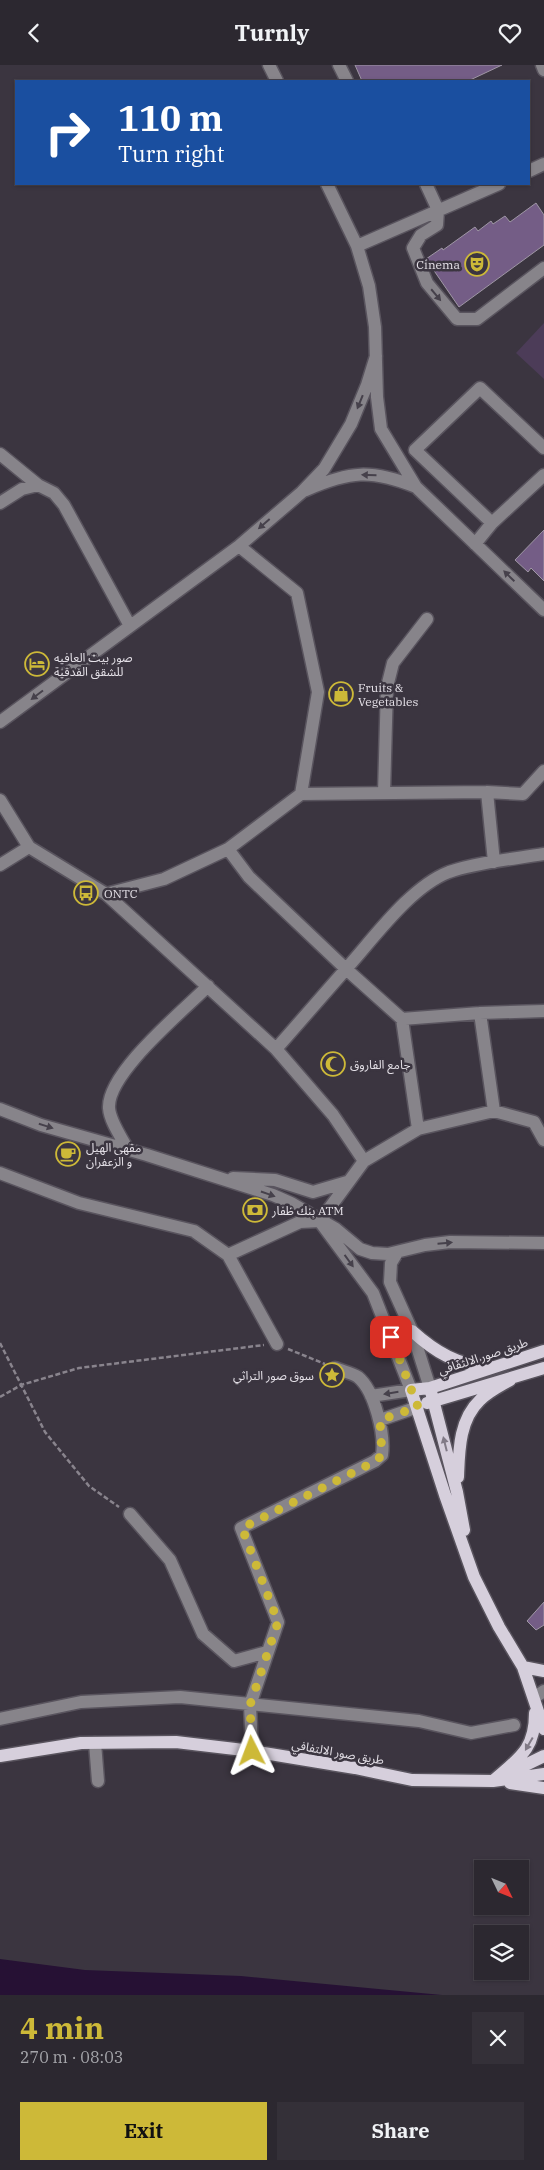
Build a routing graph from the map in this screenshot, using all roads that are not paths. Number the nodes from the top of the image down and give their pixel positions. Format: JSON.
{"nodes":[{"id":1,"x":269,"y":65,"type":"edge"},
{"id":2,"x":339,"y":65,"type":"edge"},
{"id":3,"x":542,"y":65,"type":"edge"},
{"id":4,"x":544,"y":70,"type":"edge"},
{"id":5,"x":277,"y":80,"type":"edge"},
{"id":6,"x":346,"y":80,"type":"edge"},
{"id":7,"x":544,"y":165,"type":"edge"},
{"id":8,"x":530,"y":171,"type":"edge"},
{"id":9,"x":327,"y":185,"type":"edge"},
{"id":10,"x":426,"y":185,"type":"edge"},
{"id":11,"x":497,"y":185,"type":"edge"},
{"id":12,"x":438,"y":210,"type":"junction"},
{"id":13,"x":357,"y":246,"type":"junction"},
{"id":14,"x":544,"y":268,"type":"edge"},
{"id":15,"x":376,"y":356,"type":"junction"},
{"id":16,"x":544,"y":448,"type":"edge"},
{"id":17,"x":0,"y":454,"type":"edge"},
{"id":18,"x":544,"y":475,"type":"edge"},
{"id":19,"x":38,"y":485,"type":"junction"},
{"id":20,"x":416,"y":487,"type":"junction"},
{"id":21,"x":302,"y":492,"type":"junction"},
{"id":22,"x":0,"y":503,"type":"edge"},
{"id":23,"x":492,"y":523,"type":"junction"},
{"id":24,"x":475,"y":544,"type":"junction"},
{"id":25,"x":239,"y":546,"type":"junction"},
{"id":26,"x":544,"y":610,"type":"edge"},
{"id":27,"x":427,"y":619,"type":"dead end"},
{"id":28,"x":130,"y":626,"type":"junction"},
{"id":29,"x":0,"y":722,"type":"edge"},
{"id":30,"x":544,"y":771,"type":"edge"},
{"id":31,"x":488,"y":792,"type":"junction"},
{"id":32,"x":384,"y":793,"type":"junction"},
{"id":33,"x":301,"y":794,"type":"junction"},
{"id":34,"x":0,"y":800,"type":"edge"},
{"id":35,"x":29,"y":847,"type":"junction"},
{"id":36,"x":228,"y":849,"type":"junction"},
{"id":37,"x":544,"y":854,"type":"edge"},
{"id":38,"x":494,"y":862,"type":"junction"},
{"id":39,"x":0,"y":865,"type":"edge"},
{"id":40,"x":106,"y":894,"type":"junction"},
{"id":41,"x":346,"y":969,"type":"junction"},
{"id":42,"x":208,"y":986,"type":"junction"},
{"id":43,"x":544,"y":1011,"type":"edge"},
{"id":44,"x":480,"y":1013,"type":"junction"},
{"id":45,"x":402,"y":1019,"type":"junction"},
{"id":46,"x":276,"y":1049,"type":"junction"},
{"id":47,"x":0,"y":1109,"type":"edge"},
{"id":48,"x":494,"y":1111,"type":"junction"},
{"id":49,"x":418,"y":1129,"type":"junction"},
{"id":50,"x":544,"y":1140,"type":"edge"},
{"id":51,"x":128,"y":1150,"type":"junction"},
{"id":52,"x":364,"y":1161,"type":"junction"},
{"id":53,"x":0,"y":1173,"type":"edge"},
{"id":54,"x":218,"y":1178,"type":"junction"},
{"id":55,"x":347,"y":1182,"type":"junction"},
{"id":56,"x":320,"y":1221,"type":"junction"},
{"id":57,"x":544,"y":1243,"type":"edge"},
{"id":58,"x":397,"y":1253,"type":"junction"},
{"id":59,"x":228,"y":1255,"type":"junction"},
{"id":60,"x":412,"y":1331,"type":"junction"},
{"id":61,"x":277,"y":1344,"type":"road end"},
{"id":62,"x":544,"y":1351,"type":"edge"},
{"id":63,"x":506,"y":1363,"type":"junction"},
{"id":64,"x":335,"y":1368,"type":"road end"},
{"id":65,"x":544,"y":1368,"type":"edge"},
{"id":66,"x":510,"y":1380,"type":"junction"},
{"id":67,"x":430,"y":1388,"type":"junction"},
{"id":68,"x":411,"y":1390,"type":"junction"},
{"id":69,"x":371,"y":1396,"type":"junction"},
{"id":70,"x":434,"y":1401,"type":"junction"},
{"id":71,"x":418,"y":1407,"type":"junction"},
{"id":72,"x":380,"y":1420,"type":"junction"},
{"id":73,"x":458,"y":1492,"type":"junction"},
{"id":74,"x":130,"y":1514,"type":"road end"},
{"id":75,"x":468,"y":1560,"type":"junction"},
{"id":76,"x":267,"y":1652,"type":"junction"},
{"id":77,"x":523,"y":1667,"type":"junction"},
{"id":78,"x":544,"y":1671,"type":"edge"},
{"id":79,"x":539,"y":1694,"type":"edge"},
{"id":80,"x":250,"y":1705,"type":"junction"},
{"id":81,"x":0,"y":1719,"type":"edge"},
{"id":82,"x":514,"y":1725,"type":"dead end"},
{"id":83,"x":544,"y":1729,"type":"edge"},
{"id":84,"x":95,"y":1743,"type":"junction"},
{"id":85,"x":252,"y":1751,"type":"junction"},
{"id":86,"x":0,"y":1756,"type":"edge"},
{"id":87,"x":544,"y":1756,"type":"edge"},
{"id":88,"x":544,"y":1774,"type":"edge"},
{"id":89,"x":98,"y":1781,"type":"dead end"},
{"id":90,"x":493,"y":1781,"type":"junction"},
{"id":91,"x":544,"y":1788,"type":"edge"}],
"edges":[{"from":1,"to":5,"type":"street"},
{"from":2,"to":6,"type":"street"},
{"from":3,"to":4,"type":"street"},
{"from":7,"to":8,"type":"street"},
{"from":9,"to":13,"type":"street"},
{"from":10,"to":12,"type":"street"},
{"from":11,"to":12,"type":"street"},
{"from":12,"to":13,"type":"street"},
{"from":12,"to":14,"type":"street","one_way":true},
{"from":13,"to":15,"type":"street"},
{"from":15,"to":20,"type":"street"},
{"from":15,"to":21,"type":"street","one_way":true},
{"from":16,"to":23,"type":"street"},
{"from":17,"to":19,"type":"street"},
{"from":18,"to":23,"type":"street"},
{"from":19,"to":22,"type":"street"},
{"from":19,"to":28,"type":"street"},
{"from":20,"to":21,"type":"street","one_way":true},
{"from":20,"to":24,"type":"street"},
{"from":21,"to":25,"type":"street","one_way":true},
{"from":23,"to":24,"type":"street"},
{"from":26,"to":24,"type":"street","one_way":true},
{"from":25,"to":28,"type":"street"},
{"from":25,"to":33,"type":"street"},
{"from":27,"to":32,"type":"street"},
{"from":28,"to":29,"type":"street","one_way":true},
{"from":30,"to":31,"type":"street"},
{"from":31,"to":32,"type":"street"},
{"from":31,"to":38,"type":"street"},
{"from":32,"to":33,"type":"street"},
{"from":33,"to":36,"type":"street"},
{"from":34,"to":35,"type":"street"},
{"from":35,"to":39,"type":"street"},
{"from":35,"to":40,"type":"street"},
{"from":36,"to":40,"type":"street"},
{"from":36,"to":41,"type":"street"},
{"from":37,"to":38,"type":"street"},
{"from":38,"to":41,"type":"street"},
{"from":40,"to":42,"type":"street"},
{"from":41,"to":45,"type":"street"},
{"from":41,"to":46,"type":"street"},
{"from":42,"to":46,"type":"street"},
{"from":42,"to":51,"type":"street"},
{"from":43,"to":44,"type":"street"},
{"from":44,"to":45,"type":"street"},
{"from":44,"to":48,"type":"street"},
{"from":45,"to":49,"type":"street"},
{"from":46,"to":52,"type":"street"},
{"from":47,"to":51,"type":"street","one_way":true},
{"from":48,"to":49,"type":"street"},
{"from":48,"to":50,"type":"street"},
{"from":49,"to":52,"type":"street"},
{"from":51,"to":54,"type":"street"},
{"from":52,"to":55,"type":"street"},
{"from":53,"to":59,"type":"street"},
{"from":54,"to":55,"type":"street"},
{"from":54,"to":56,"type":"street","one_way":true},
{"from":55,"to":56,"type":"street"},
{"from":56,"to":58,"type":"street"},
{"from":56,"to":59,"type":"street"},
{"from":56,"to":68,"type":"street","one_way":true},
{"from":58,"to":57,"type":"street","one_way":true},
{"from":58,"to":60,"type":"street"},
{"from":59,"to":61,"type":"street"},
{"from":60,"to":63,"type":"main road"},
{"from":60,"to":67,"type":"street"},
{"from":62,"to":63,"type":"main road","name":"طريق صور الالتفافي"},
{"from":63,"to":67,"type":"main road","name":"طريق صور الالتفافي"},
{"from":64,"to":69,"type":"street"},
{"from":65,"to":66,"type":"main road"},
{"from":66,"to":70,"type":"main road"},
{"from":66,"to":73,"type":"main road"},
{"from":67,"to":68,"type":"main road","name":"طريق صور الالتفافي"},
{"from":67,"to":70,"type":"main road","name":"طريق صور الالتفافي"},
{"from":68,"to":69,"type":"street","one_way":true},
{"from":68,"to":71,"type":"main road","name":"طريق صور الالتفافي"},
{"from":69,"to":72,"type":"street"},
{"from":70,"to":71,"type":"main road"},
{"from":73,"to":70,"type":"main road","name":"طريق صور الالتفافي","one_way":true},
{"from":71,"to":72,"type":"street"},
{"from":71,"to":75,"type":"main road","name":"طريق صور الالتفافي"},
{"from":72,"to":76,"type":"street"},
{"from":73,"to":75,"type":"main road","name":"طريق صور الالتفافي"},
{"from":74,"to":76,"type":"street"},
{"from":75,"to":77,"type":"main road","name":"طريق صور الالتفافي"},
{"from":76,"to":80,"type":"street"},
{"from":77,"to":78,"type":"main road"},
{"from":77,"to":79,"type":"main road","name":"طريق صور الالتفافي"},
{"from":79,"to":83,"type":"main road","name":"طريق صور الالتفافي"},
{"from":79,"to":90,"type":"main road","one_way":true},
{"from":80,"to":81,"type":"street"},
{"from":80,"to":82,"type":"street"},
{"from":80,"to":85,"type":"street"},
{"from":84,"to":85,"type":"main road","name":"طريق صور الالتفافي"},
{"from":84,"to":86,"type":"main road","name":"طريق صور الالتفافي"},
{"from":84,"to":89,"type":"street"},
{"from":85,"to":90,"type":"main road","name":"طريق صور الالتفافي"},
{"from":87,"to":90,"type":"main road","name":"طريق صور الالتفافي"},
{"from":88,"to":90,"type":"main road","name":"طريق صور الالتفافي"},
{"from":90,"to":91,"type":"main road"}]}
